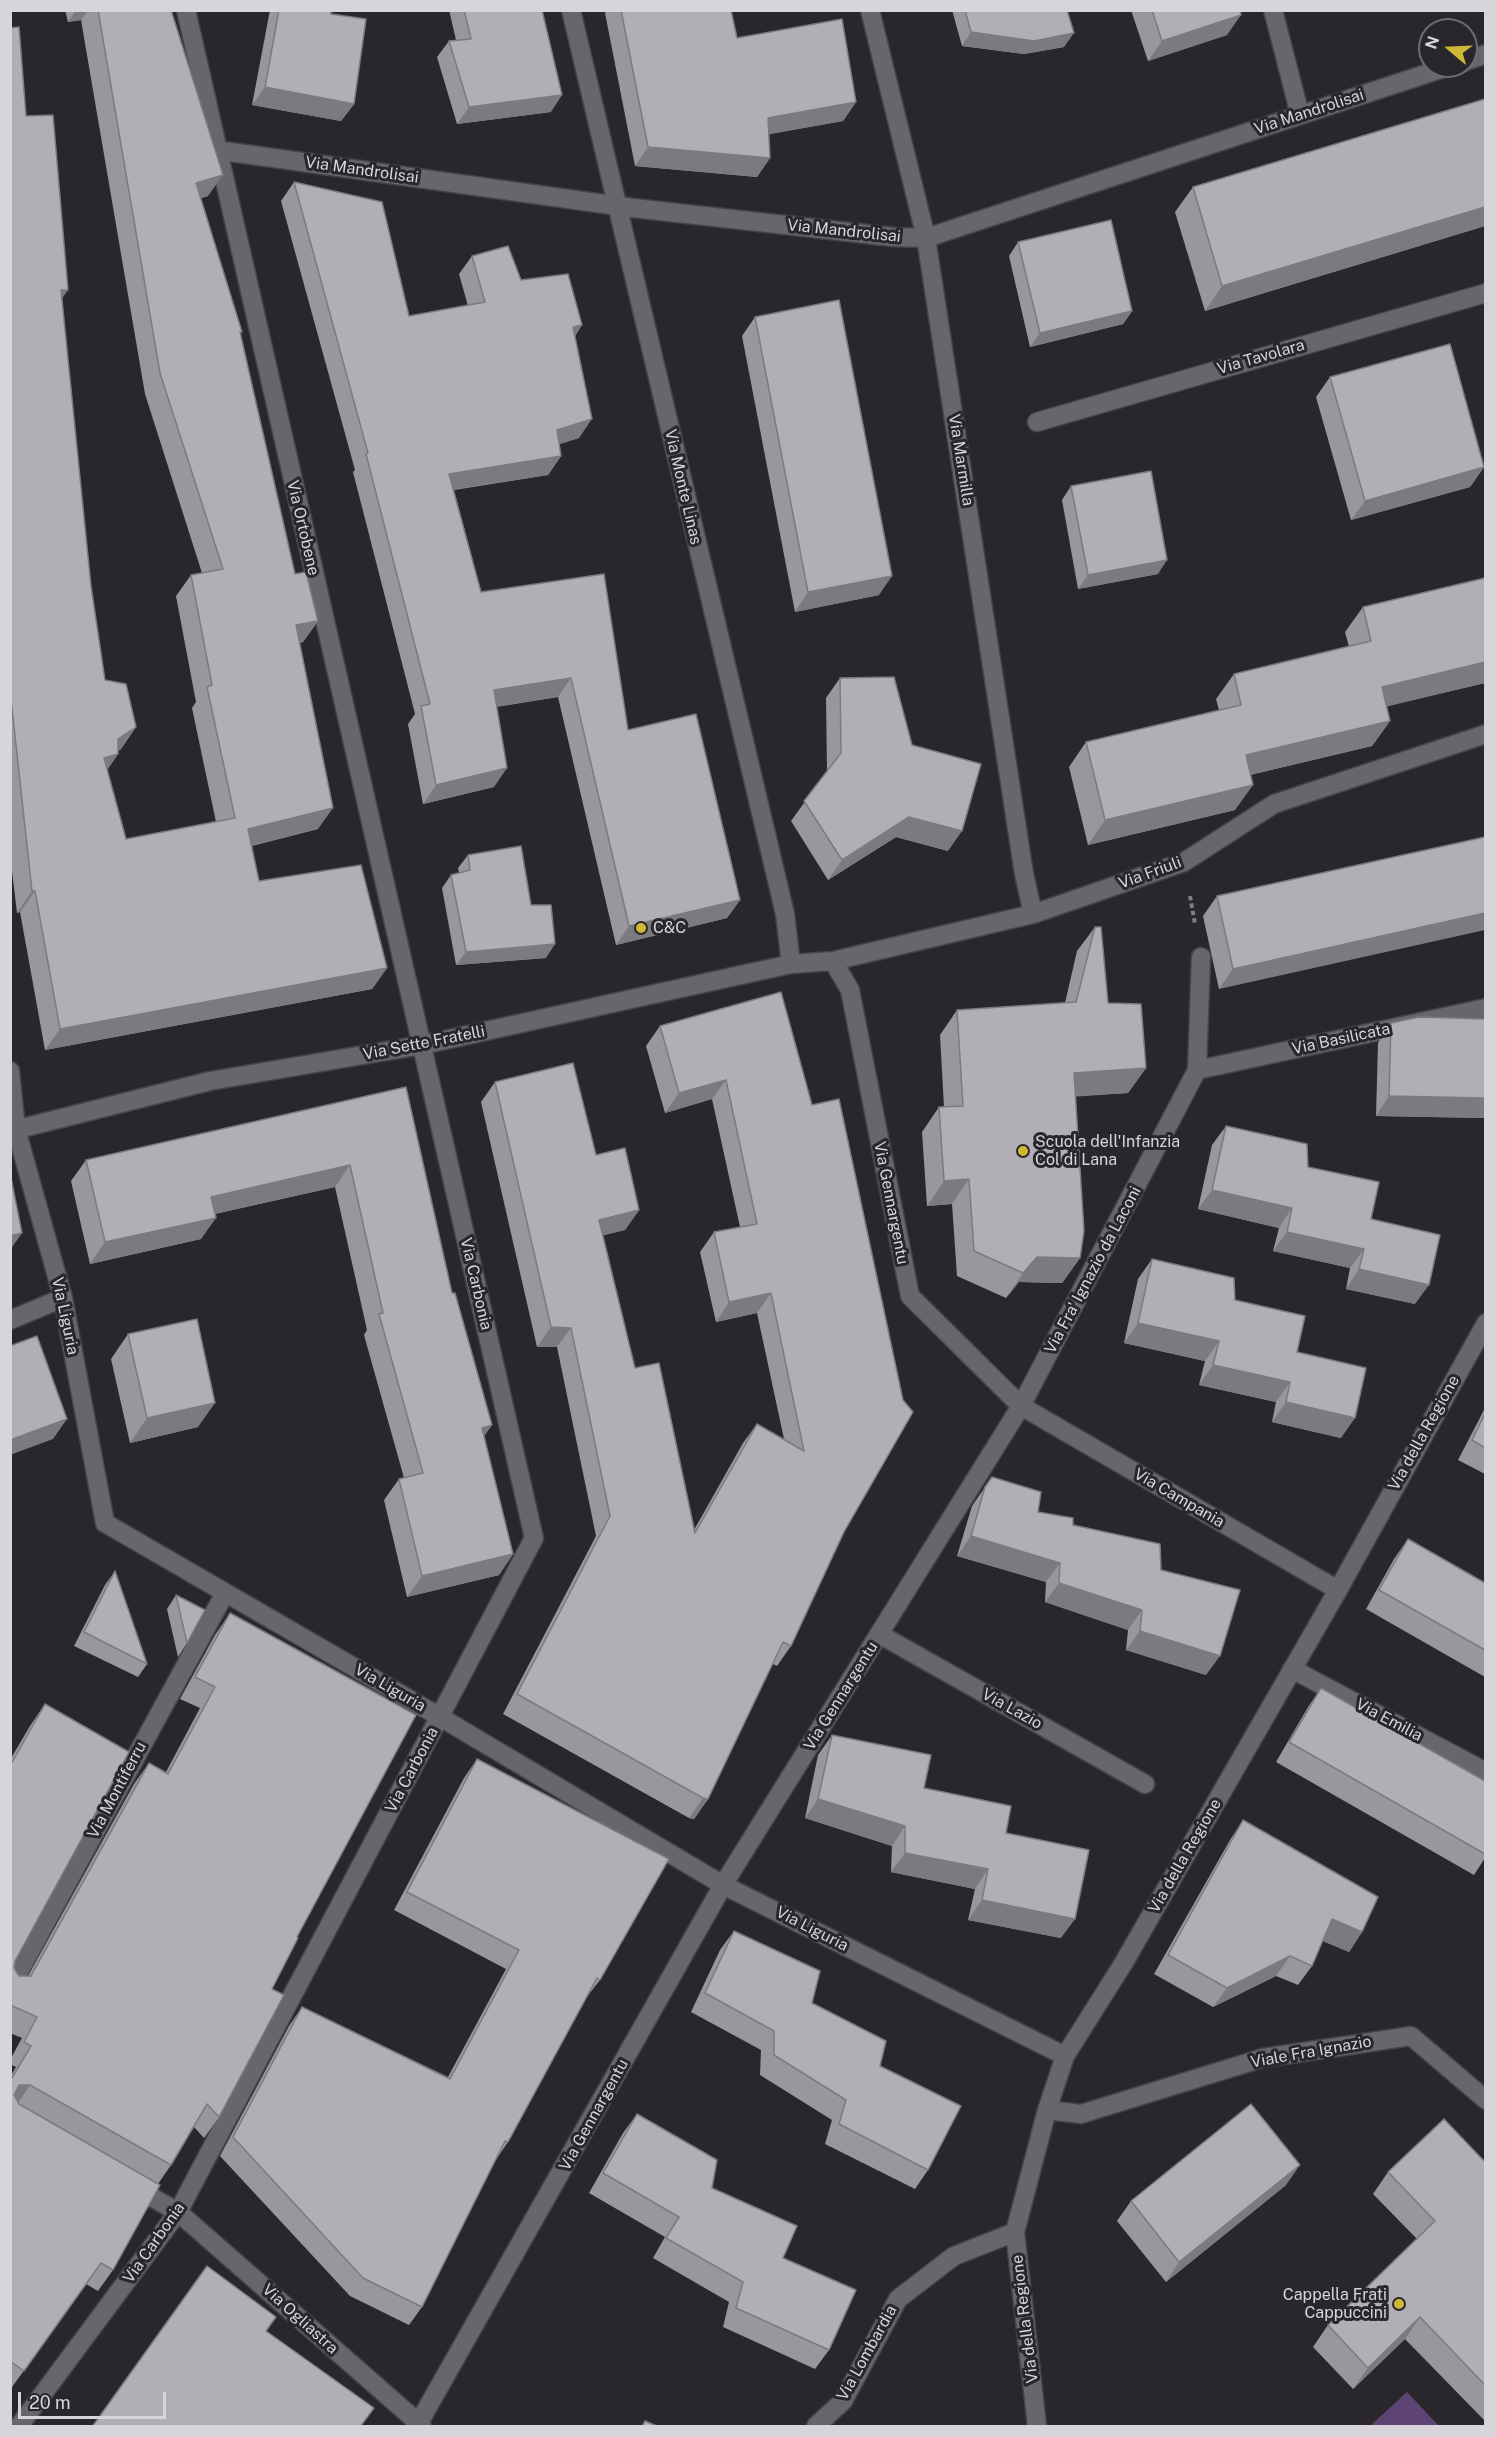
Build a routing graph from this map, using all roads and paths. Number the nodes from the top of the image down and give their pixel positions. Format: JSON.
{"nodes":[{"id":1,"x":186,"y":10,"type":"edge"},
{"id":2,"x":571,"y":10,"type":"edge"},
{"id":3,"x":870,"y":10,"type":"edge"},
{"id":4,"x":1273,"y":10,"type":"edge"},
{"id":5,"x":1418,"y":76,"type":"edge"},
{"id":6,"x":1300,"y":115,"type":"junction"},
{"id":7,"x":216,"y":150,"type":"junction"},
{"id":8,"x":615,"y":205,"type":"junction"},
{"id":9,"x":926,"y":238,"type":"junction"},
{"id":10,"x":1485,"y":293,"type":"edge"},
{"id":11,"x":1037,"y":422,"type":"dead end"},
{"id":12,"x":1485,"y":734,"type":"edge"},
{"id":13,"x":1184,"y":862,"type":"junction"},
{"id":14,"x":1033,"y":914,"type":"junction"},
{"id":15,"x":1201,"y":957,"type":"joint"},
{"id":16,"x":833,"y":961,"type":"junction"},
{"id":17,"x":791,"y":964,"type":"junction"},
{"id":18,"x":1485,"y":1008,"type":"edge"},
{"id":19,"x":422,"y":1045,"type":"junction"},
{"id":20,"x":1197,"y":1070,"type":"junction"},
{"id":21,"x":10,"y":1071,"type":"edge"},
{"id":22,"x":13,"y":1130,"type":"edge"},
{"id":23,"x":63,"y":1298,"type":"junction"},
{"id":24,"x":10,"y":1320,"type":"edge"},
{"id":25,"x":1485,"y":1323,"type":"edge"},
{"id":26,"x":1022,"y":1406,"type":"junction"},
{"id":27,"x":1338,"y":1590,"type":"junction"},
{"id":28,"x":225,"y":1593,"type":"junction"},
{"id":29,"x":879,"y":1634,"type":"junction"},
{"id":30,"x":1292,"y":1669,"type":"junction"},
{"id":31,"x":440,"y":1717,"type":"junction"},
{"id":32,"x":1485,"y":1772,"type":"edge"},
{"id":33,"x":1145,"y":1784,"type":"dead end"},
{"id":34,"x":723,"y":1885,"type":"junction"},
{"id":35,"x":10,"y":1988,"type":"edge"},
{"id":36,"x":1065,"y":2056,"type":"junction"},
{"id":37,"x":1485,"y":2100,"type":"edge"},
{"id":38,"x":1047,"y":2110,"type":"junction"},
{"id":39,"x":120,"y":2179,"type":"edge"},
{"id":40,"x":178,"y":2212,"type":"junction"},
{"id":41,"x":1015,"y":2232,"type":"junction"},
{"id":42,"x":419,"y":2426,"type":"edge"},
{"id":43,"x":19,"y":2427,"type":"edge"},
{"id":44,"x":816,"y":2427,"type":"edge"},
{"id":45,"x":1037,"y":2427,"type":"edge"}],
"edges":[{"from":1,"to":7,"type":"street","name":"Via Ortobene"},
{"from":2,"to":8,"type":"street","name":"Via Monte Linas"},
{"from":3,"to":9,"type":"street","name":"Via Marmilla"},
{"from":4,"to":6,"type":"street"},
{"from":5,"to":6,"type":"street","name":"Via Mandrolisai"},
{"from":6,"to":9,"type":"street","name":"Via Mandrolisai"},
{"from":7,"to":8,"type":"street","name":"Via Mandrolisai"},
{"from":7,"to":19,"type":"street","name":"Via Ortobene"},
{"from":8,"to":9,"type":"street","name":"Via Mandrolisai"},
{"from":8,"to":17,"type":"street","name":"Via Monte Linas"},
{"from":9,"to":14,"type":"street","name":"Via Marmilla"},
{"from":10,"to":11,"type":"street","name":"Via Tavolara"},
{"from":12,"to":13,"type":"street","name":"Via Friuli"},
{"from":13,"to":14,"type":"street","name":"Via Friuli"},
{"from":13,"to":15,"type":"path"},
{"from":14,"to":16,"type":"street","name":"Via Friuli"},
{"from":15,"to":20,"type":"street"},
{"from":16,"to":17,"type":"street","name":"Via Sette Fratelli"},
{"from":16,"to":26,"type":"street","name":"Via Gennargentu"},
{"from":17,"to":19,"type":"street","name":"Via Sette Fratelli"},
{"from":18,"to":20,"type":"street","name":"Via Basilicata"},
{"from":19,"to":22,"type":"street","name":"Via Sette Fratelli"},
{"from":19,"to":31,"type":"street","name":"Via Carbonia"},
{"from":20,"to":26,"type":"street","name":"Via Fra' Ignazio da Laconi"},
{"from":21,"to":22,"type":"street","name":"Via Liguria"},
{"from":22,"to":23,"type":"street","name":"Via Liguria"},
{"from":23,"to":24,"type":"street"},
{"from":23,"to":28,"type":"street","name":"Via Liguria"},
{"from":25,"to":27,"type":"street","name":"Via della Regione"},
{"from":26,"to":27,"type":"street","name":"Via Campania"},
{"from":26,"to":29,"type":"street","name":"Via Gennargentu"},
{"from":27,"to":30,"type":"street","name":"Via della Regione"},
{"from":28,"to":31,"type":"street","name":"Via Liguria"},
{"from":28,"to":35,"type":"street","name":"Via Montiferru"},
{"from":29,"to":33,"type":"street","name":"Via Lazio"},
{"from":29,"to":34,"type":"street","name":"Via Gennargentu"},
{"from":30,"to":32,"type":"street","name":"Via Emilia"},
{"from":30,"to":36,"type":"street","name":"Via della Regione"},
{"from":31,"to":34,"type":"street","name":"Via Liguria"},
{"from":31,"to":40,"type":"street","name":"Via Carbonia"},
{"from":34,"to":36,"type":"street","name":"Via Liguria"},
{"from":34,"to":42,"type":"street","name":"Via Gennargentu"},
{"from":36,"to":38,"type":"street","name":"Via della Regione"},
{"from":37,"to":38,"type":"street","name":"Viale Fra Ignazio"},
{"from":38,"to":41,"type":"street","name":"Via della Regione"},
{"from":39,"to":40,"type":"street"},
{"from":40,"to":42,"type":"street","name":"Via Ogliastra"},
{"from":40,"to":43,"type":"street","name":"Via Carbonia"},
{"from":41,"to":44,"type":"street","name":"Via Lombardia"},
{"from":41,"to":45,"type":"street","name":"Via della Regione"}]}
